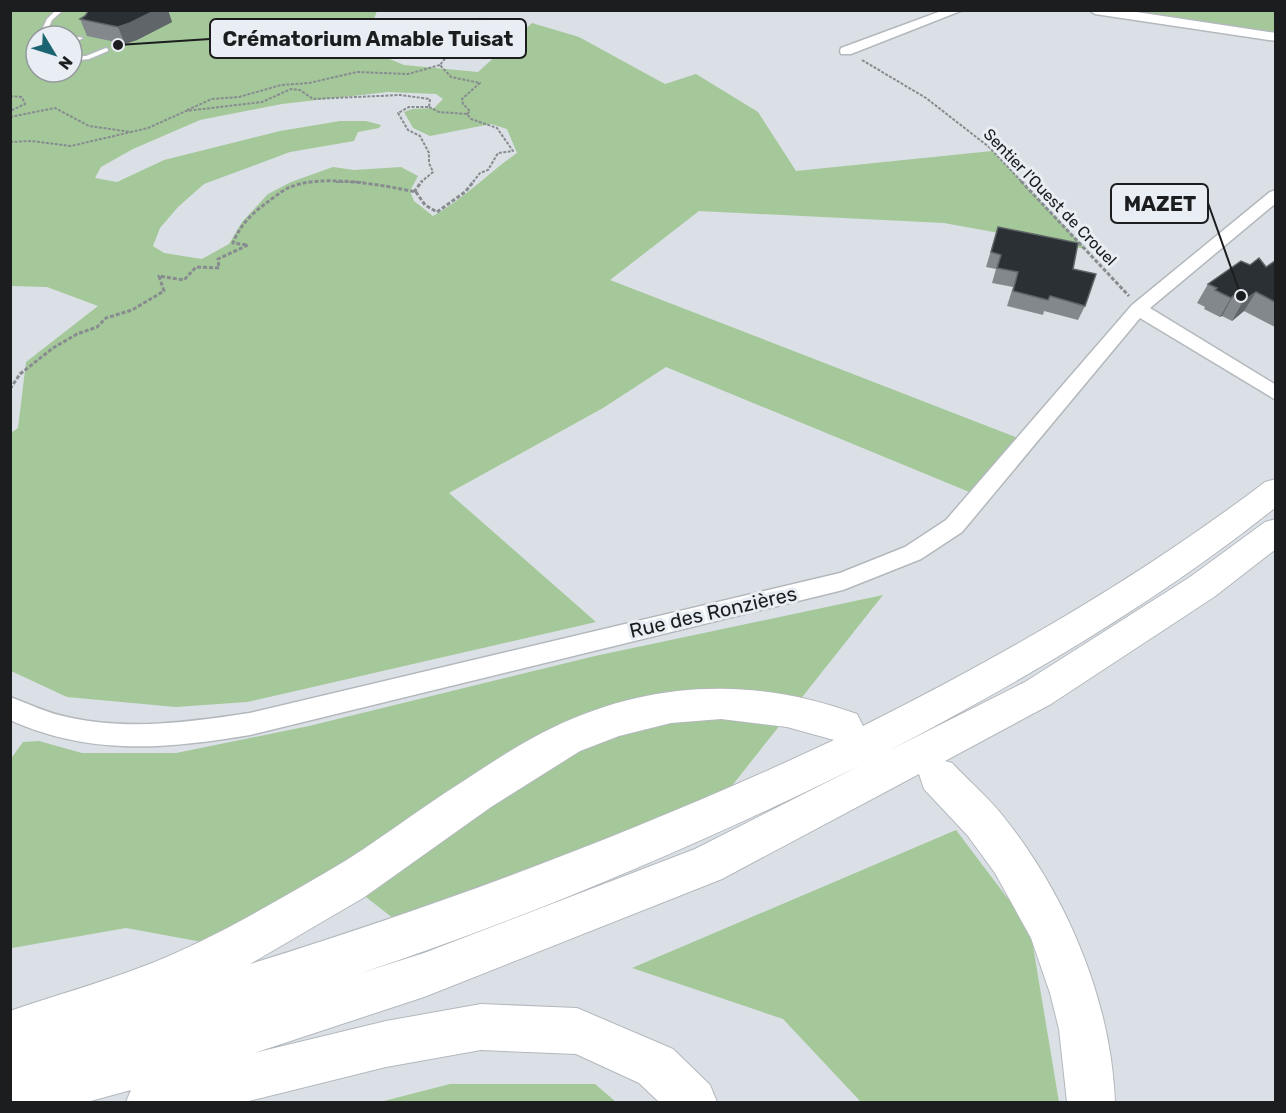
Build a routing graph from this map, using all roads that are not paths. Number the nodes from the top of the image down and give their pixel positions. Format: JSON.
{"nodes":[{"id":1,"x":65,"y":10,"type":"edge"},
{"id":2,"x":957,"y":10,"type":"edge"},
{"id":3,"x":1095,"y":10,"type":"edge"},
{"id":4,"x":56,"y":11,"type":"edge"},
{"id":5,"x":48,"y":24,"type":"edge"},
{"id":6,"x":1275,"y":37,"type":"edge"},
{"id":7,"x":106,"y":50,"type":"dead end"},
{"id":8,"x":846,"y":51,"type":"road end"},
{"id":9,"x":84,"y":58,"type":"edge"},
{"id":10,"x":1275,"y":195,"type":"edge"},
{"id":11,"x":1138,"y":309,"type":"junction"},
{"id":12,"x":1275,"y":394,"type":"edge"},
{"id":13,"x":1275,"y":490,"type":"edge"},
{"id":14,"x":1275,"y":531,"type":"edge"},
{"id":15,"x":10,"y":708,"type":"edge"},
{"id":16,"x":844,"y":726,"type":"dead end"},
{"id":17,"x":938,"y":776,"type":"dead end"},
{"id":18,"x":10,"y":1034,"type":"edge"},
{"id":19,"x":10,"y":1057,"type":"edge"},
{"id":20,"x":10,"y":1100,"type":"edge"},
{"id":21,"x":150,"y":1102,"type":"edge"},
{"id":22,"x":693,"y":1102,"type":"edge"},
{"id":23,"x":1090,"y":1102,"type":"edge"}],
"edges":[{"from":1,"to":4,"type":"lane"},
{"from":2,"to":8,"type":"street"},
{"from":3,"to":6,"type":"street"},
{"from":4,"to":5,"type":"lane"},
{"from":7,"to":9,"type":"lane"},
{"from":10,"to":11,"type":"street","name":"Rue des Ronzières"},
{"from":11,"to":12,"type":"street"},
{"from":11,"to":15,"type":"street","name":"Rue des Ronzières"},
{"from":13,"to":19,"type":"highway"},
{"from":14,"to":20,"type":"highway"},
{"from":16,"to":18,"type":"highway"},
{"from":17,"to":23,"type":"highway"},
{"from":21,"to":22,"type":"highway"}]}
